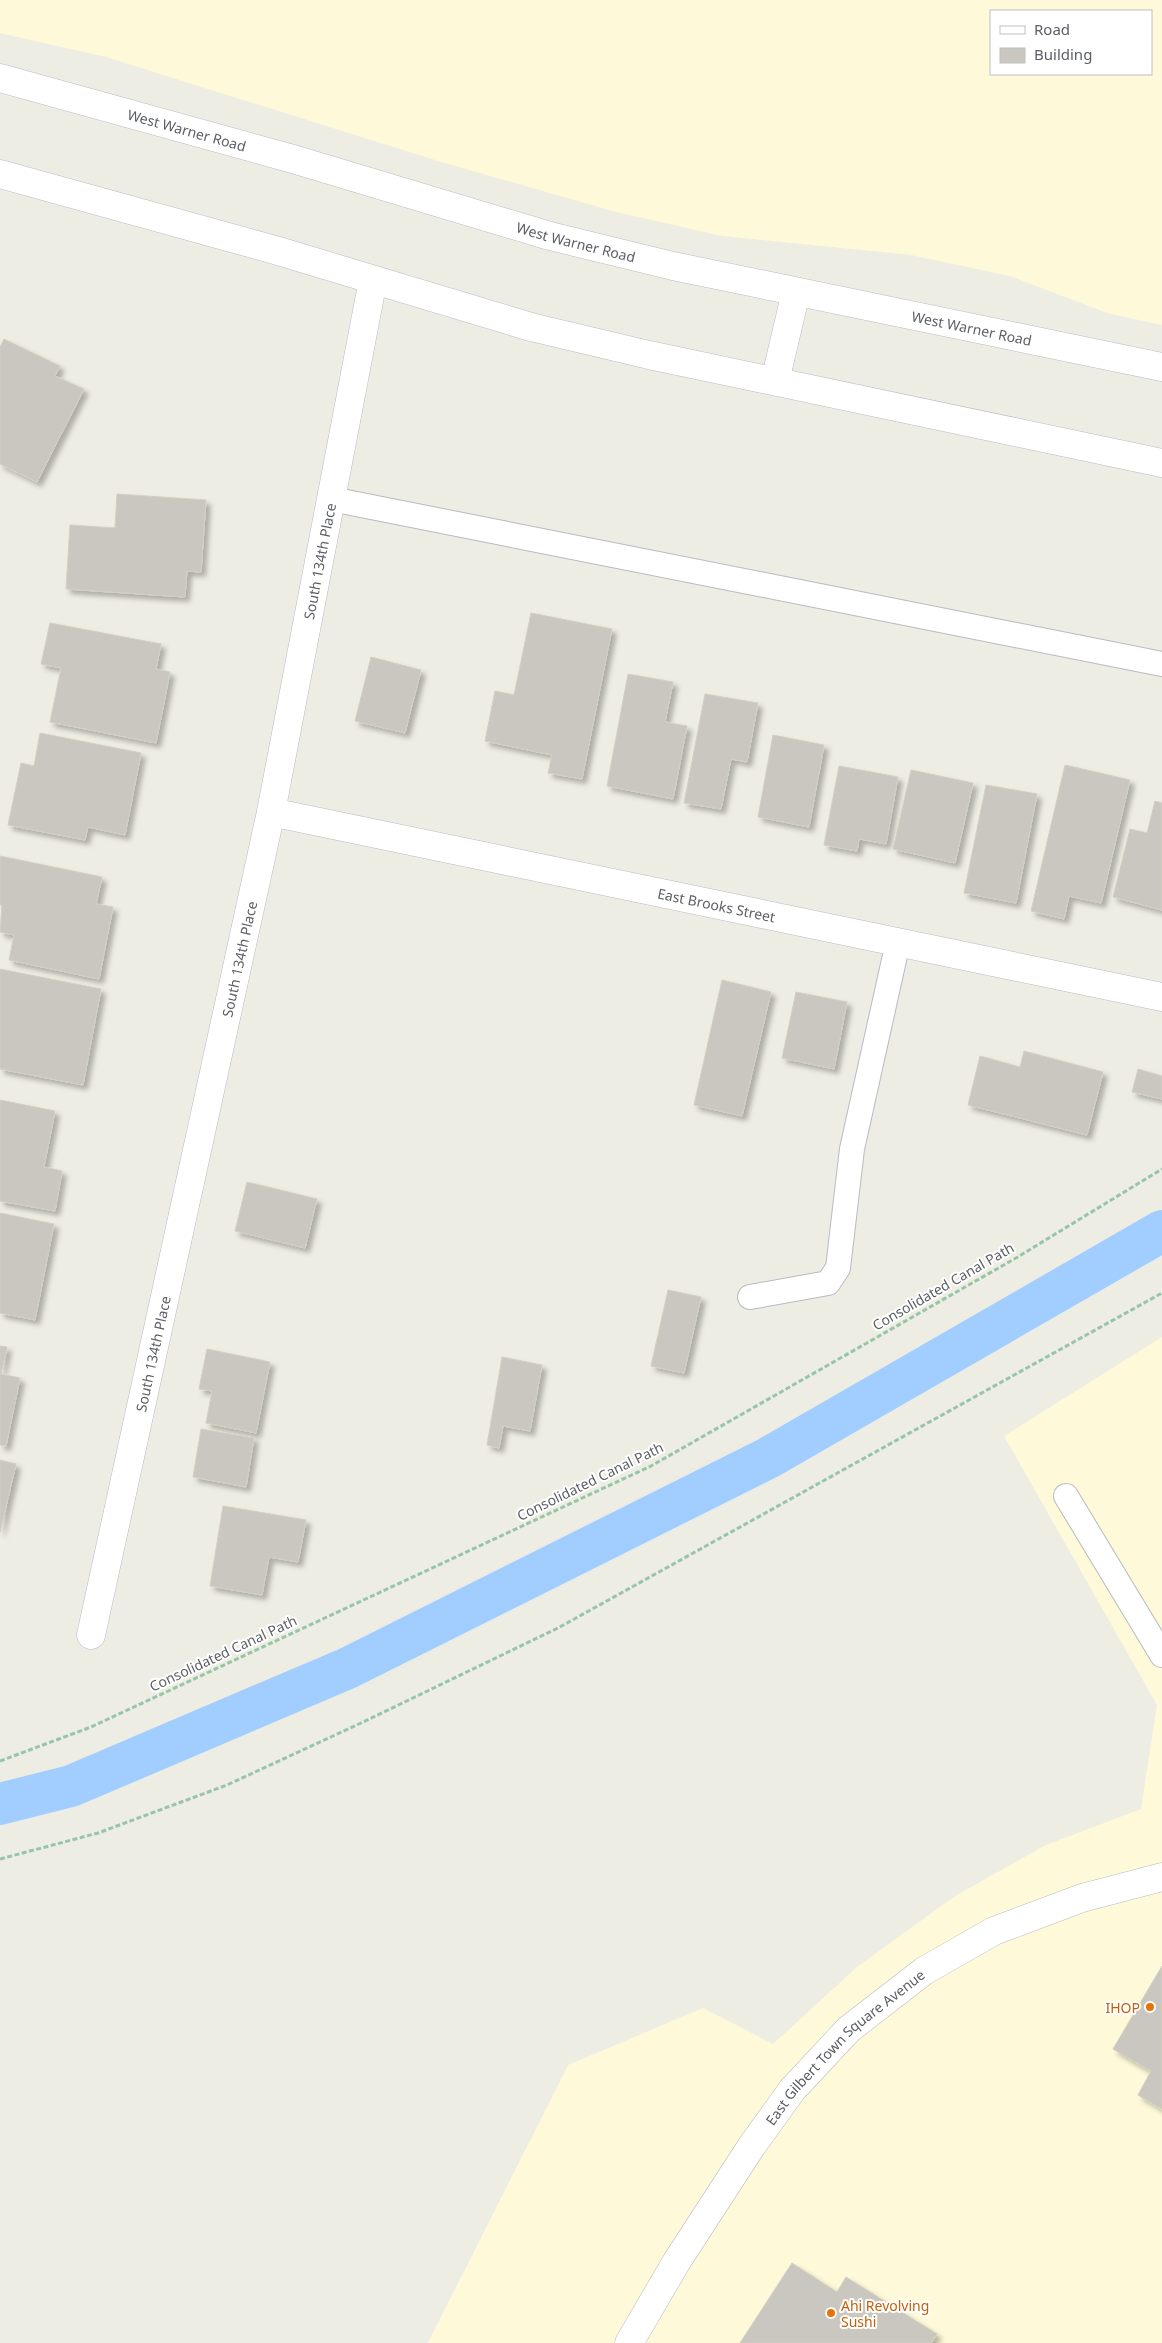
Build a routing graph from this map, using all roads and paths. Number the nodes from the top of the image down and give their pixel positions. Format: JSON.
{"nodes":[{"id":1,"x":0,"y":78,"type":"edge"},
{"id":2,"x":0,"y":174,"type":"edge"},
{"id":3,"x":373,"y":280,"type":"junction"},
{"id":4,"x":796,"y":292,"type":"junction"},
{"id":5,"x":1162,"y":367,"type":"edge"},
{"id":6,"x":776,"y":381,"type":"junction"},
{"id":7,"x":1162,"y":463,"type":"edge"},
{"id":8,"x":331,"y":499,"type":"junction"},
{"id":9,"x":1162,"y":664,"type":"edge"},
{"id":10,"x":271,"y":812,"type":"junction"},
{"id":11,"x":898,"y":942,"type":"junction"},
{"id":12,"x":1162,"y":997,"type":"edge"},
{"id":13,"x":1162,"y":1169,"type":"edge"},
{"id":14,"x":1162,"y":1293,"type":"edge"},
{"id":15,"x":750,"y":1297,"type":"dead end"},
{"id":16,"x":1066,"y":1496,"type":"dead end"},
{"id":17,"x":91,"y":1635,"type":"dead end"},
{"id":18,"x":1162,"y":1655,"type":"edge"},
{"id":19,"x":0,"y":1761,"type":"edge"},
{"id":20,"x":0,"y":1859,"type":"edge"},
{"id":21,"x":1162,"y":1877,"type":"edge"},
{"id":22,"x":629,"y":2343,"type":"edge"}],
"edges":[{"from":1,"to":4,"type":"street","name":"West Warner Road"},
{"from":2,"to":3,"type":"street"},
{"from":3,"to":6,"type":"street"},
{"from":3,"to":8,"type":"street","name":"South 134th Place"},
{"from":4,"to":5,"type":"street","name":"West Warner Road"},
{"from":4,"to":6,"type":"street"},
{"from":6,"to":7,"type":"street"},
{"from":8,"to":9,"type":"lane"},
{"from":8,"to":10,"type":"street","name":"South 134th Place"},
{"from":10,"to":11,"type":"street","name":"East Brooks Street"},
{"from":10,"to":17,"type":"street","name":"South 134th Place"},
{"from":11,"to":12,"type":"street","name":"East Brooks Street"},
{"from":11,"to":15,"type":"lane"},
{"from":13,"to":19,"type":"path","name":"Consolidated Canal Path"},
{"from":14,"to":20,"type":"path"},
{"from":16,"to":18,"type":"lane"},
{"from":21,"to":22,"type":"street","name":"East Gilbert Town Square Avenue"}]}
